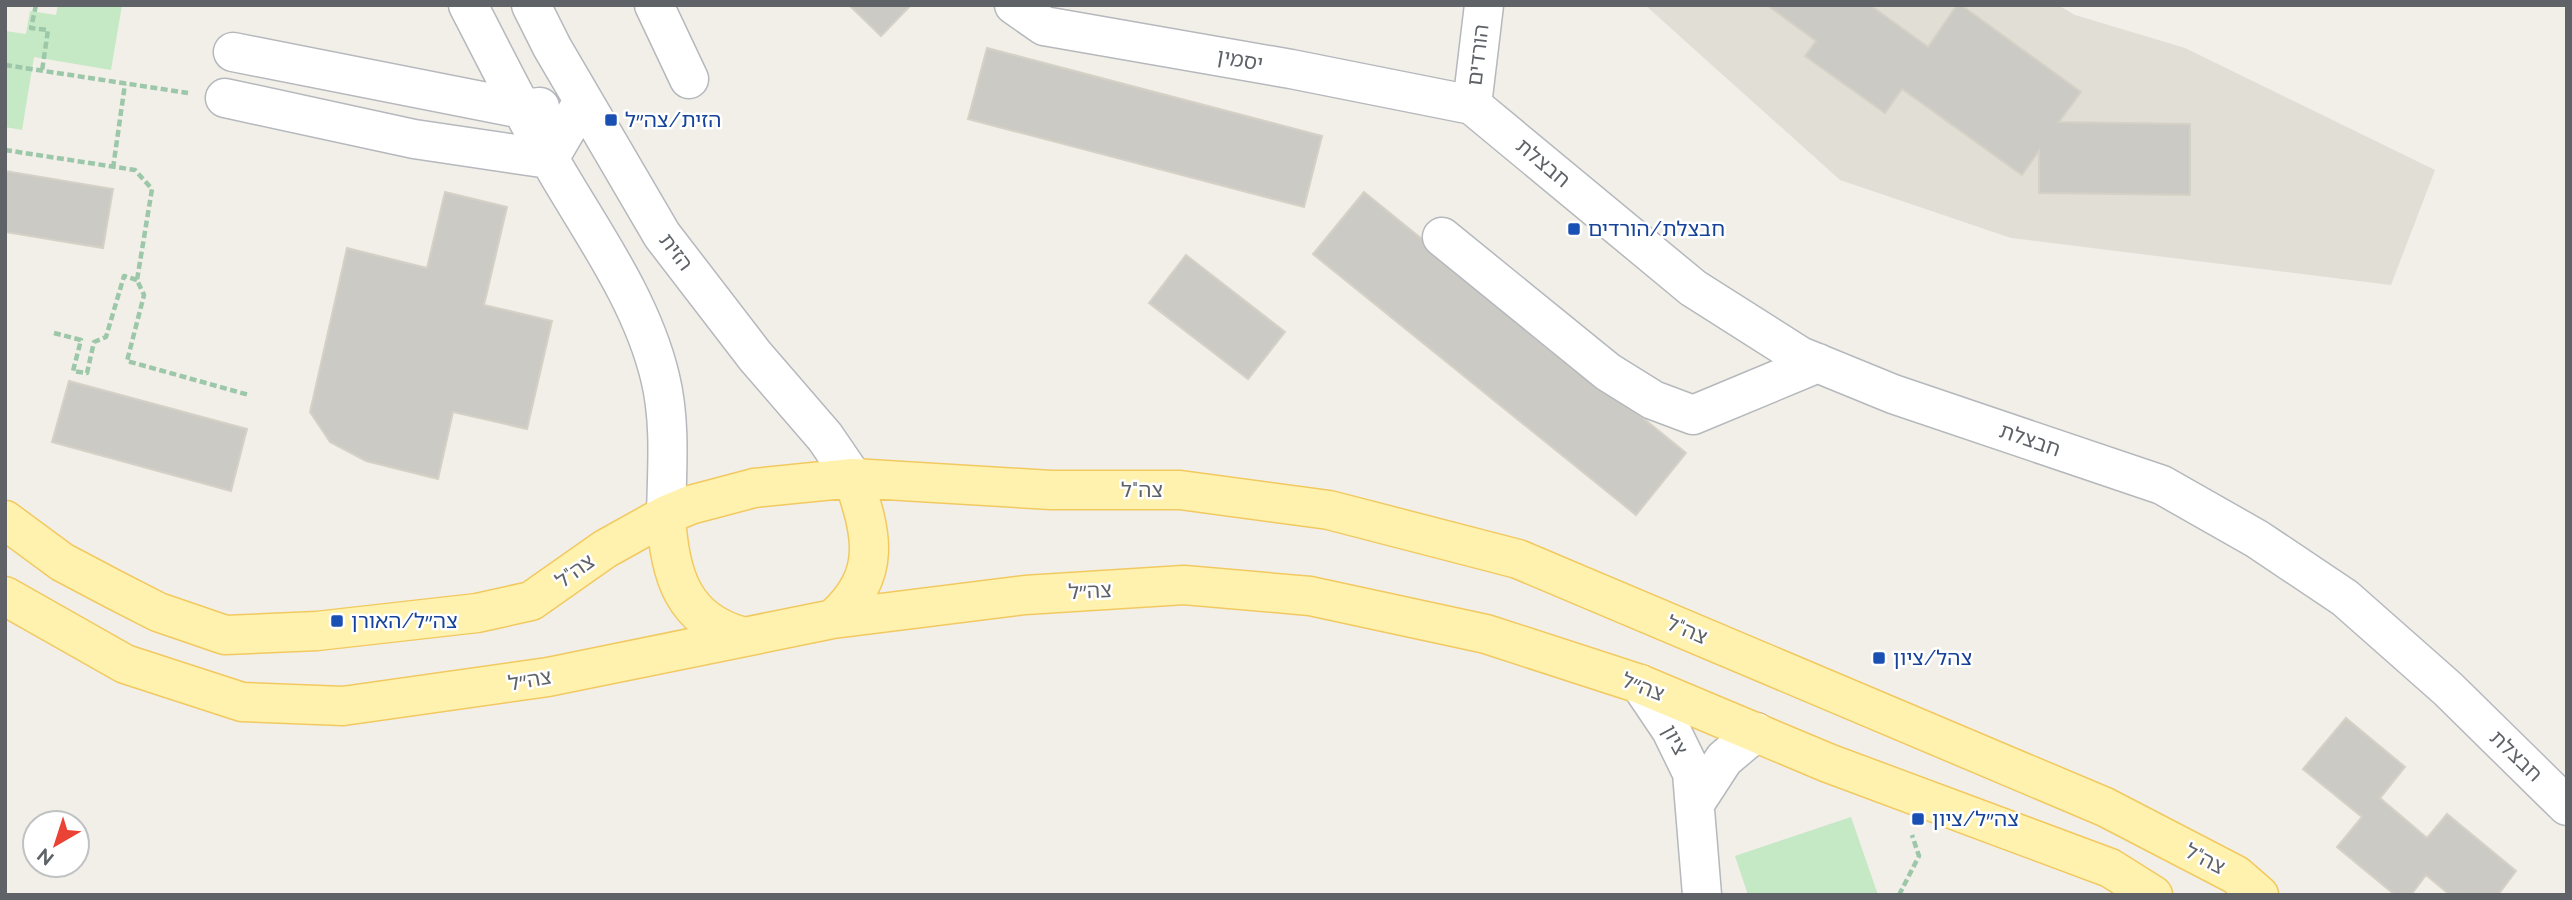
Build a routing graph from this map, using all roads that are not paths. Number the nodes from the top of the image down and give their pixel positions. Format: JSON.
{"nodes":[{"id":1,"x":468,"y":5,"type":"edge"},
{"id":2,"x":531,"y":5,"type":"edge"},
{"id":3,"x":1014,"y":5,"type":"edge"},
{"id":4,"x":1484,"y":5,"type":"edge"},
{"id":5,"x":660,"y":18,"type":"edge"},
{"id":6,"x":233,"y":52,"type":"dead end"},
{"id":7,"x":689,"y":79,"type":"dead end"},
{"id":8,"x":225,"y":98,"type":"road end"},
{"id":9,"x":583,"y":102,"type":"junction"},
{"id":10,"x":1472,"y":105,"type":"junction"},
{"id":11,"x":523,"y":109,"type":"junction"},
{"id":12,"x":549,"y":159,"type":"junction"},
{"id":13,"x":1441,"y":237,"type":"dead end"},
{"id":14,"x":1818,"y":363,"type":"junction"},
{"id":15,"x":852,"y":478,"type":"junction"},
{"id":16,"x":666,"y":515,"type":"junction"},
{"id":17,"x":5,"y":520,"type":"edge"},
{"id":18,"x":5,"y":596,"type":"edge"},
{"id":19,"x":834,"y":619,"type":"junction"},
{"id":20,"x":745,"y":637,"type":"junction"},
{"id":21,"x":1640,"y":684,"type":"junction"},
{"id":22,"x":1755,"y":732,"type":"junction"},
{"id":23,"x":1696,"y":802,"type":"junction"},
{"id":24,"x":2567,"y":806,"type":"edge"},
{"id":25,"x":1702,"y":895,"type":"edge"},
{"id":26,"x":2153,"y":895,"type":"edge"},
{"id":27,"x":2259,"y":895,"type":"edge"}],
"edges":[{"from":1,"to":11,"type":"street"},
{"from":2,"to":9,"type":"street","name":"הזית"},
{"from":3,"to":10,"type":"street","name":"יסמין"},
{"from":4,"to":10,"type":"street","name":"הורדים"},
{"from":5,"to":7,"type":"street"},
{"from":6,"to":11,"type":"street"},
{"from":8,"to":12,"type":"street"},
{"from":9,"to":11,"type":"street"},
{"from":9,"to":12,"type":"street"},
{"from":9,"to":15,"type":"street","name":"הזית"},
{"from":10,"to":14,"type":"street","name":"חבצלת"},
{"from":11,"to":12,"type":"street"},
{"from":12,"to":16,"type":"street"},
{"from":13,"to":14,"type":"street"},
{"from":14,"to":24,"type":"street","name":"חבצלת"},
{"from":15,"to":16,"type":"main road","name":"צה\"ל"},
{"from":15,"to":19,"type":"main road"},
{"from":15,"to":27,"type":"main road","name":"צה\"ל"},
{"from":16,"to":17,"type":"main road","name":"צה\"ל"},
{"from":16,"to":20,"type":"main road"},
{"from":18,"to":20,"type":"main road","name":"צה״ל"},
{"from":19,"to":20,"type":"main road","name":"צה״ל"},
{"from":19,"to":21,"type":"main road","name":"צה״ל"},
{"from":21,"to":22,"type":"main road","name":"צה״ל"},
{"from":21,"to":23,"type":"street","name":"ציון"},
{"from":22,"to":23,"type":"street","name":"ציון"},
{"from":22,"to":26,"type":"main road","name":"צה״ל"},
{"from":23,"to":25,"type":"street","name":"ציון"}]}
